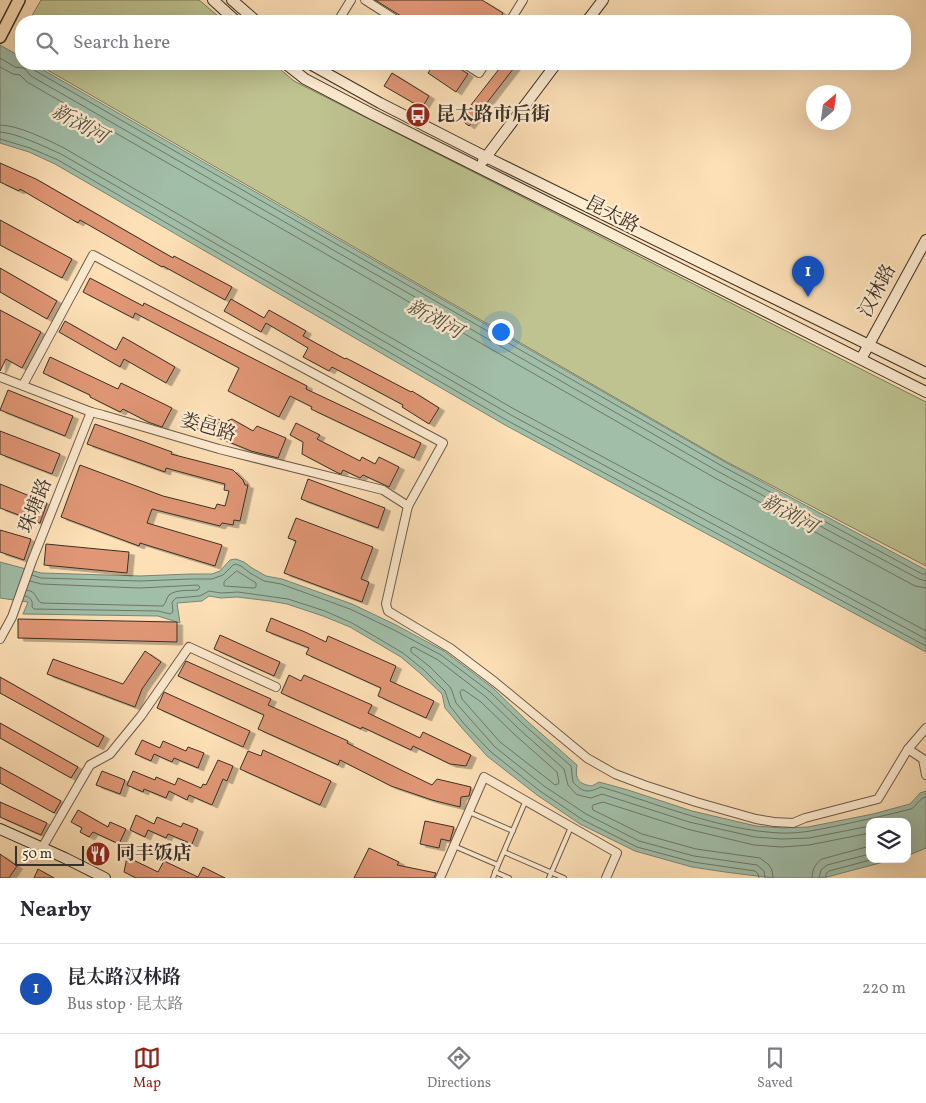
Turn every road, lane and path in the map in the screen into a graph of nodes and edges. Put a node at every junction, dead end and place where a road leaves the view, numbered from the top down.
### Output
1 (19, 0) edge
2 (213, 0) edge
3 (232, 0) edge
4 (351, 0) edge
5 (365, 0) edge
6 (523, 0) edge
7 (603, 0) edge
8 (229, 15) edge
9 (249, 15) edge
10 (342, 15) edge
11 (389, 15) edge
12 (514, 15) edge
13 (592, 15) edge
14 (2, 34) edge
15 (294, 70) edge
16 (322, 70) edge
17 (551, 70) edge
18 (486, 157) junction
19 (479, 168) junction
20 (926, 240) edge
21 (869, 344) junction
22 (861, 359) junction
23 (926, 373) edge
24 (0, 377) edge
25 (23, 385) junction
26 (926, 392) edge
27 (91, 412) junction
28 (408, 506) junction
29 (3, 626) edge
30 (0, 639) edge
31 (276, 687) dead end
32 (926, 728) edge
33 (908, 749) junction
34 (926, 774) edge
35 (526, 800) junction
36 (469, 812) junction
37 (571, 827) junction
38 (0, 829) edge
39 (513, 831) junction
40 (454, 846) junction
41 (42, 848) junction
42 (504, 852) junction
43 (498, 865) junction
44 (495, 872) junction
45 (551, 872) junction
46 (102, 878) edge
47 (440, 878) edge
48 (493, 878) edge
49 (509, 878) edge
50 (549, 878) edge
51 (564, 878) edge
52 (606, 878) edge

1 - 14 main road
2 - 8 main road
3 - 9 main road
4 - 10 street
5 - 11 street
6 - 12 street
7 - 13 main road
15 - 19 main road, 昆太路
16 - 18 main road, 昆太路
17 - 18 main road
18 - 19 main road
18 - 21 main road, 昆太路
19 - 22 main road, 昆太路
20 - 21 main road, 汉林路
21 - 22 main road, 汉林路
21 - 23 main road, 昆太路
22 - 26 main road, 昆太路
24 - 25 street, 娄邑路
25 - 27 street, 娄邑路
25 - 28 street
27 - 28 street, 娄邑路
27 - 29 street, 珠塘路
28 - 33 street
29 - 30 street, 珠塘路
31 - 41 street
32 - 33 street
33 - 34 street
35 - 36 street
35 - 37 street
35 - 39 lane
36 - 39 lane
36 - 40 street
37 - 45 lane
37 - 52 street
38 - 41 main road
39 - 42 lane
40 - 43 lane
40 - 47 street
41 - 46 main road
42 - 43 lane
42 - 45 lane
43 - 44 lane
44 - 48 lane
44 - 49 lane
45 - 50 lane
45 - 51 lane

